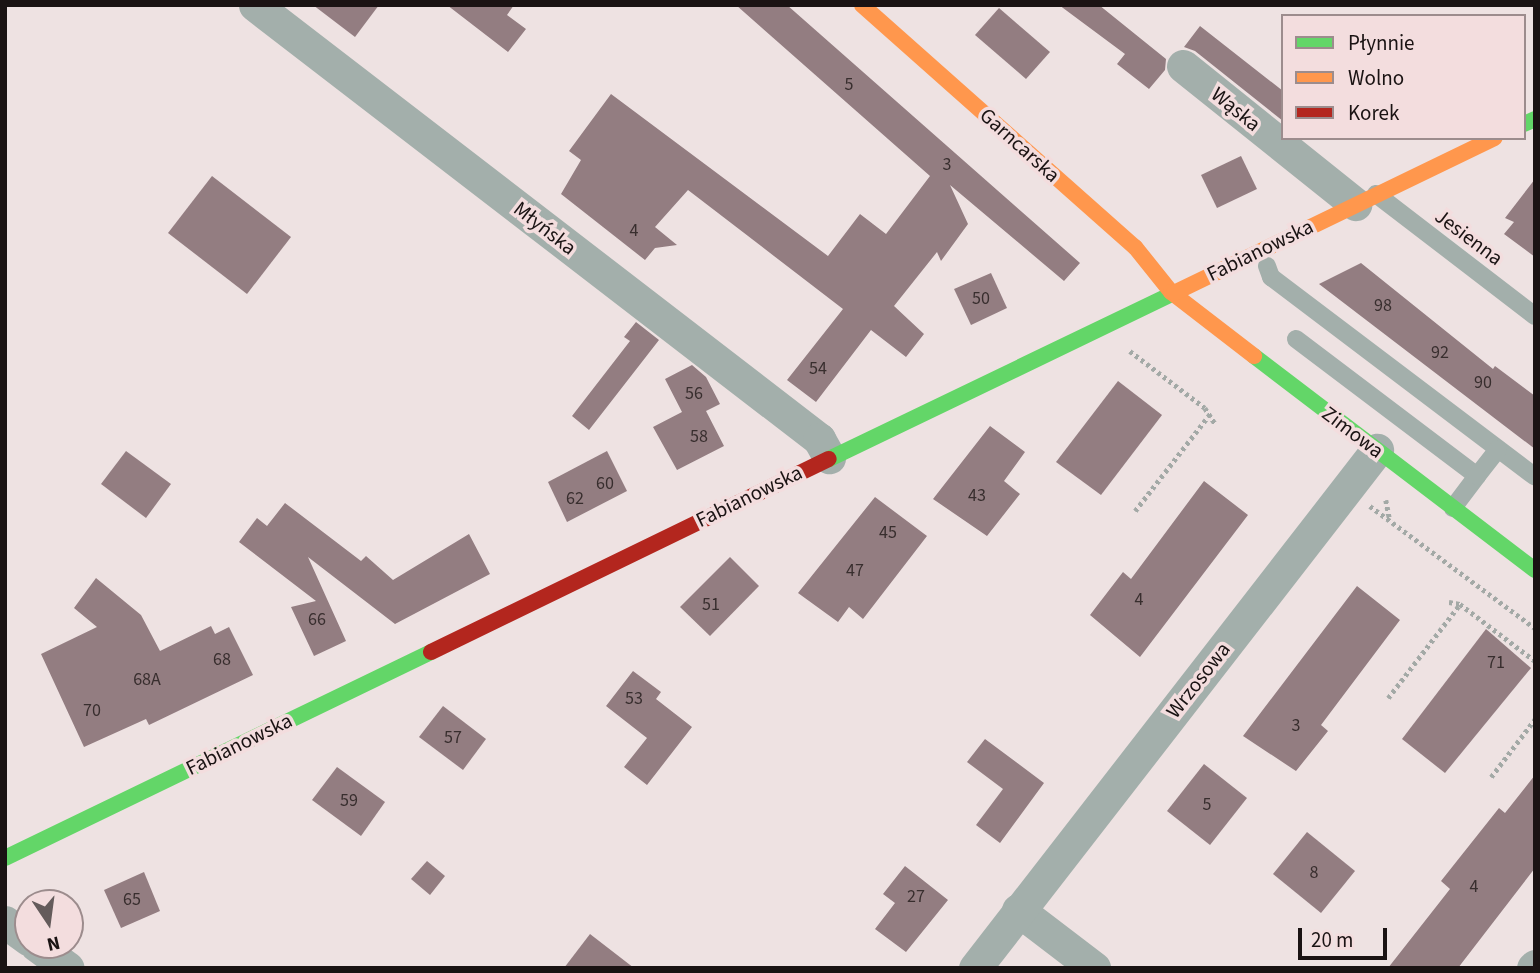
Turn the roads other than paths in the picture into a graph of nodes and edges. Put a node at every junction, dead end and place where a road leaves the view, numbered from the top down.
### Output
1 (255, 5) edge
2 (862, 5) edge
3 (1183, 66) dead end
4 (1281, 137) edge
5 (1285, 140) edge
6 (1490, 140) edge
7 (1366, 199) junction
8 (1267, 267) dead end
9 (1171, 292) junction
10 (1535, 316) edge
11 (1296, 339) dead end
12 (1498, 449) junction
13 (1377, 450) junction
14 (829, 457) junction
15 (1477, 476) junction
16 (1535, 477) edge
17 (1452, 508) junction
18 (1535, 570) edge
19 (5, 858) edge
20 (1018, 910) junction
21 (975, 968) edge
22 (1094, 968) edge

1 - 14 street, Młyńska
2 - 9 street, Garncarska
3 - 4 street, Wąska
5 - 7 street, Wąska
6 - 7 street, Fabianowska
7 - 9 street, Fabianowska
7 - 10 lane, Jesienna
8 - 12 lane
9 - 13 street, Zimowa
9 - 14 street, Fabianowska
11 - 15 lane
12 - 15 lane
12 - 16 lane
13 - 17 street, Zimowa
13 - 20 street, Wrzosowa
14 - 19 street, Fabianowska
15 - 17 lane
17 - 18 street, Zimowa
20 - 21 street, Wrzosowa
20 - 22 street

